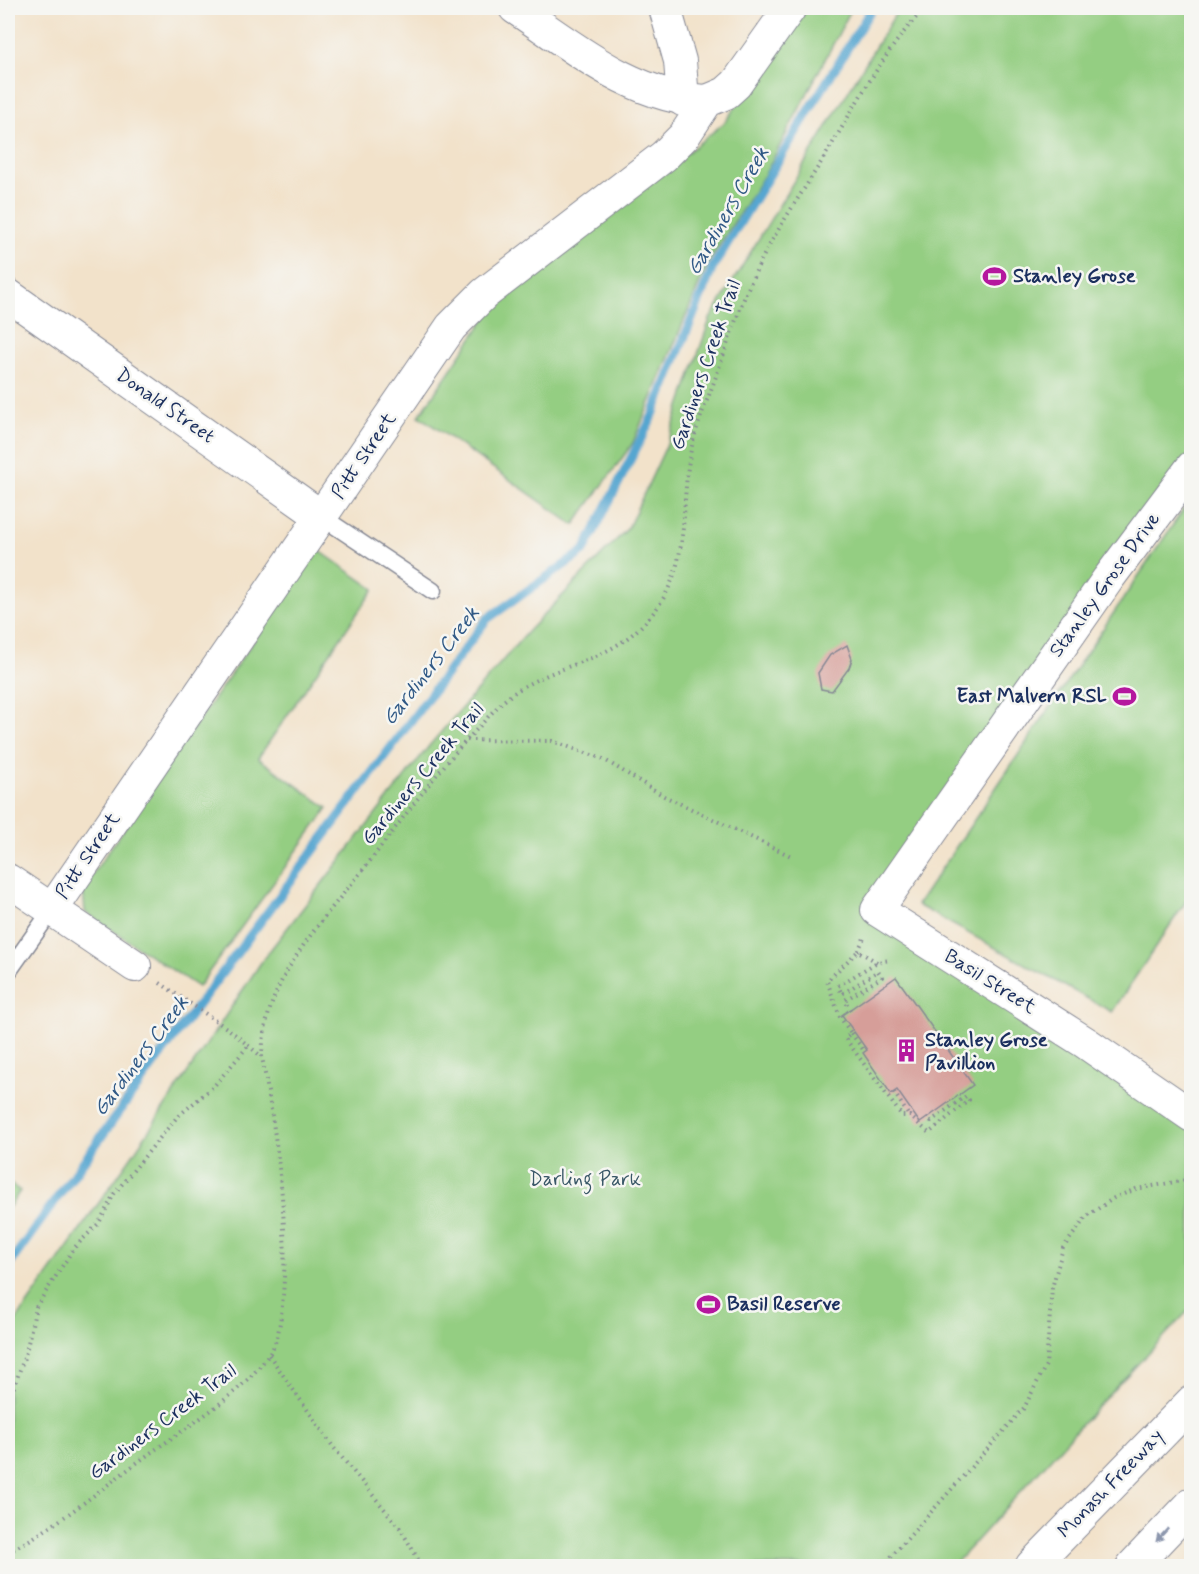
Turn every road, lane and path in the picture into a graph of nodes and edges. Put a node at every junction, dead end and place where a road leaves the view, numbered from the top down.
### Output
1 (515, 8) edge
2 (665, 8) edge
3 (790, 8) edge
4 (925, 8) edge
5 (695, 100) junction
6 (8, 295) edge
7 (1191, 468) edge
8 (322, 517) junction
9 (433, 591) dead end
10 (467, 740) junction
11 (791, 856) dead end
12 (8, 880) edge
13 (877, 910) joint
14 (51, 911) junction
15 (891, 960) dead end
16 (877, 962) junction
17 (8, 972) edge
18 (146, 974) joint
19 (850, 1010) dead end
20 (851, 1033) junction
21 (249, 1045) junction
22 (865, 1052) dead end
23 (262, 1057) junction
24 (894, 1092) dead end
25 (910, 1116) junction
26 (1191, 1116) edge
27 (927, 1118) dead end
28 (1191, 1179) edge
29 (269, 1355) junction
30 (1191, 1402) edge
31 (8, 1405) edge
32 (1191, 1504) edge
33 (8, 1552) edge
34 (423, 1566) edge
35 (883, 1566) edge
36 (1032, 1566) edge
37 (1133, 1566) edge

1 - 5 street
2 - 5 street
3 - 5 street, Pitt Street
4 - 10 path, Gardiners Creek Trail
5 - 8 street, Pitt Street
6 - 8 street, Donald Street
7 - 13 street, Stanley Grose Drive
8 - 9 lane
8 - 14 street, Pitt Street
10 - 11 path
10 - 23 path, Gardiners Creek Trail
12 - 14 street
13 - 26 street, Basil Street
14 - 17 lane, Pitt Street
14 - 18 street
15 - 16 path
16 - 19 path
16 - 20 path
18 - 21 path
20 - 22 path
20 - 25 path
21 - 23 path
21 - 31 path
23 - 29 path, Gardiners Creek Trail
24 - 25 path
25 - 27 path
28 - 35 path
29 - 33 path, Gardiners Creek Trail
29 - 34 path
30 - 36 highway, Monash Freeway
32 -> 37 highway

